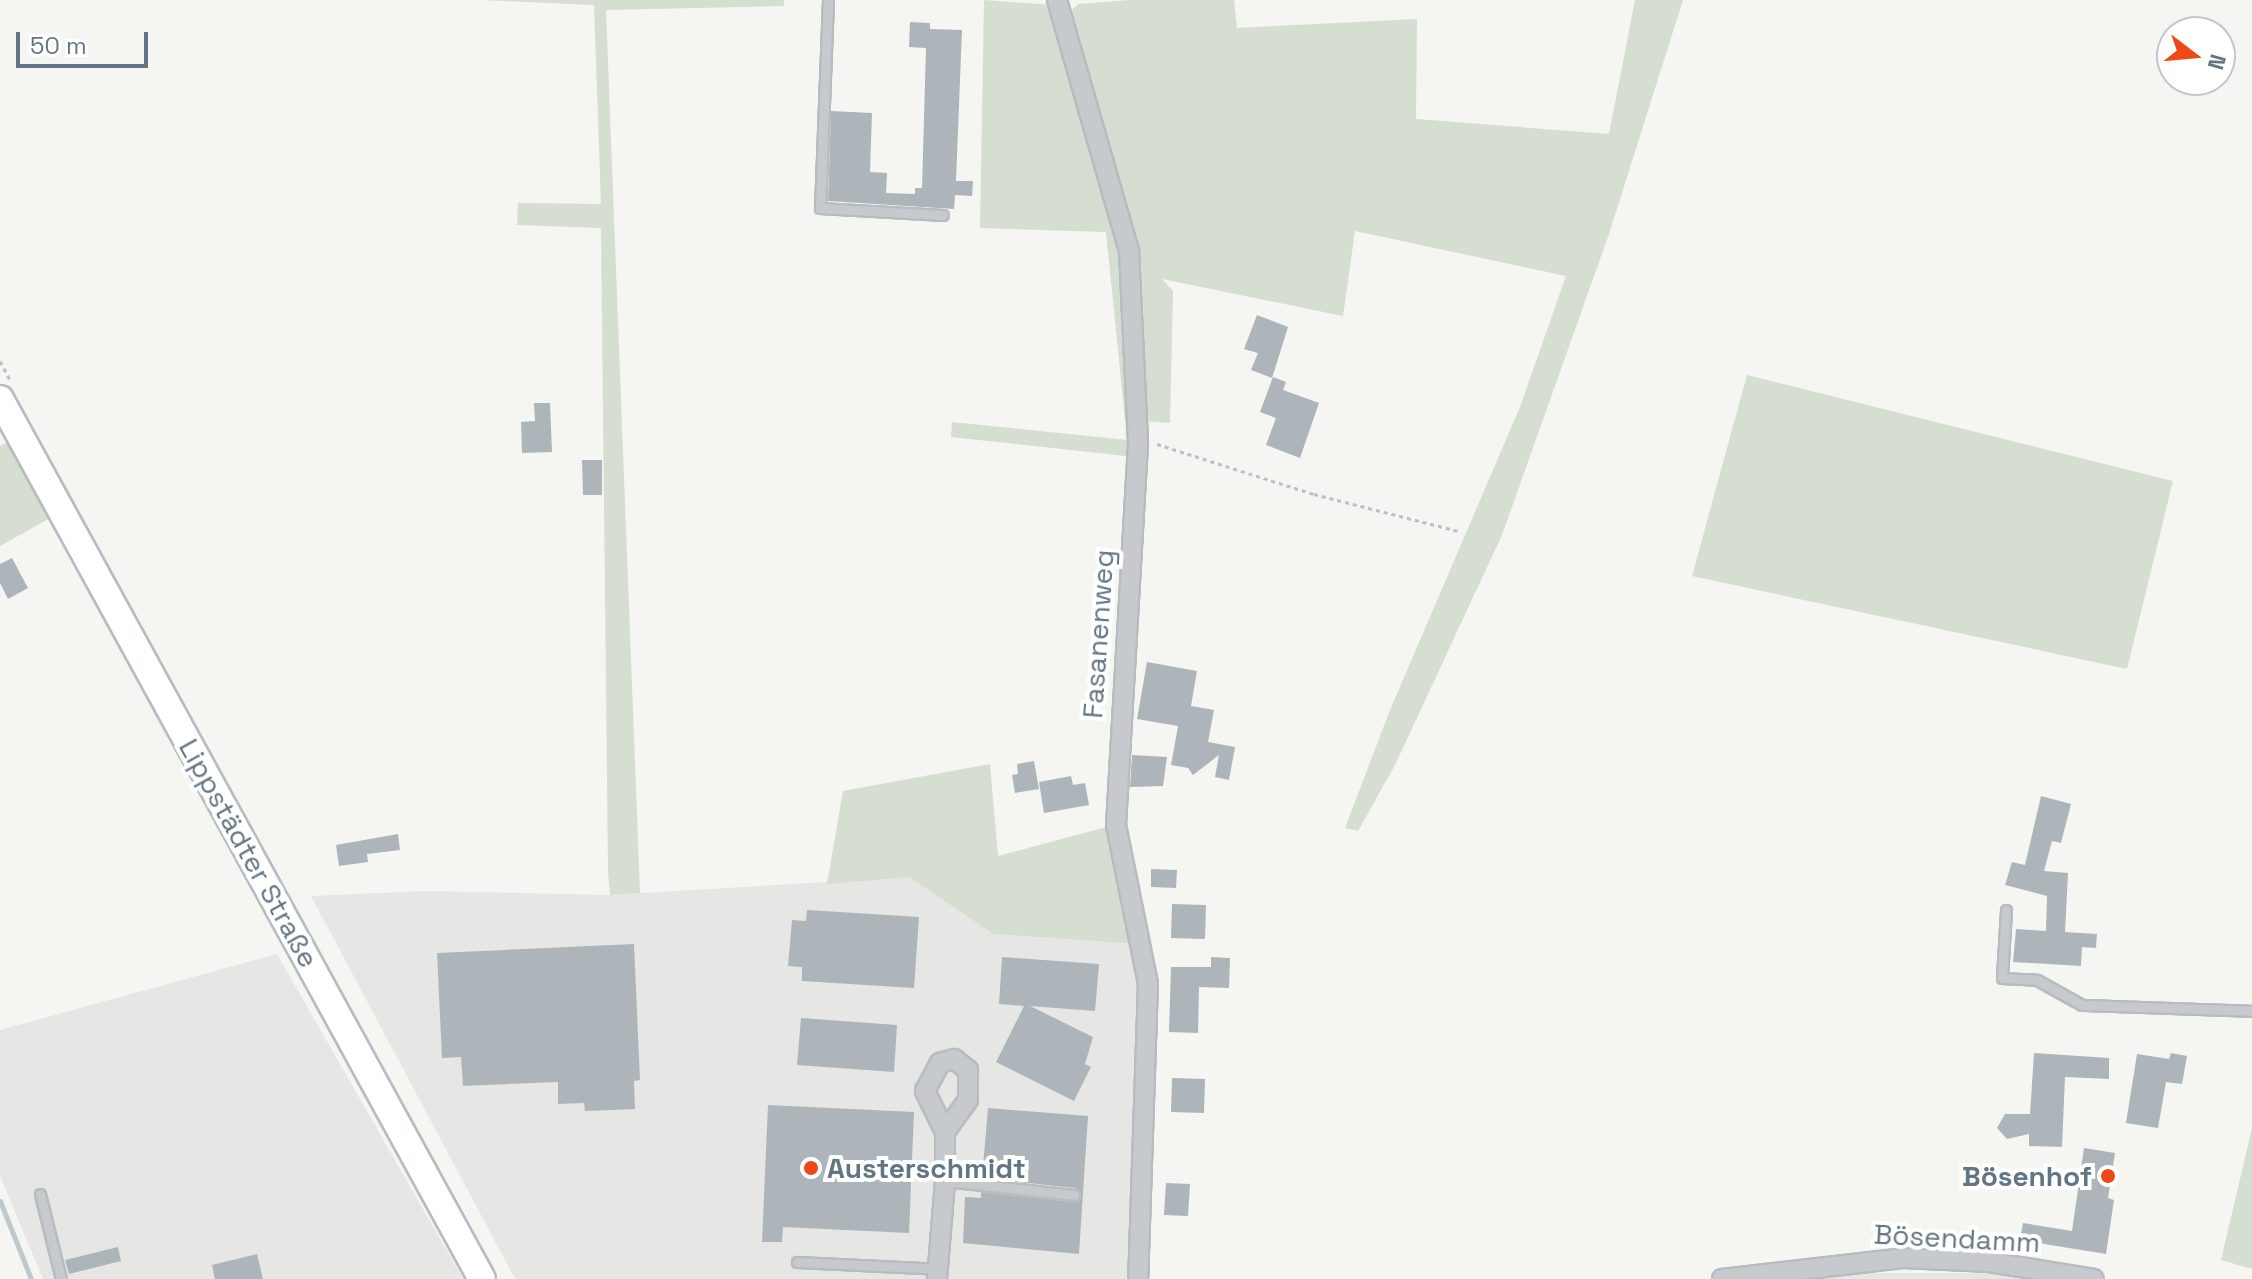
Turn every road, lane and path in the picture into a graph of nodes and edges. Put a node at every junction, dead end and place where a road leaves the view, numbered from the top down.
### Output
1 (828, 0) edge
2 (1057, 0) edge
3 (943, 215) dead end
4 (0, 399) edge
5 (8, 430) edge
6 (1138, 440) junction
7 (1458, 531) dead end
8 (2006, 910) dead end
9 (2252, 1011) edge
10 (945, 1132) dead end
11 (945, 1181) junction
12 (40, 1194) dead end
13 (1074, 1195) dead end
14 (797, 1262) dead end
15 (938, 1274) edge
16 (2032, 1274) edge
17 (61, 1279) edge
18 (482, 1279) edge
19 (1138, 1279) edge
20 (1722, 1279) edge
21 (2094, 1279) edge

1 - 3 lane
2 - 6 street, Fasanenweg
4 - 5 main road, Lippstädter Straße
5 - 18 main road, Lippstädter Straße
6 - 7 path
6 - 19 street, Fasanenweg
8 - 9 lane
10 - 11 street
11 - 13 lane
11 - 15 street
12 - 17 lane
14 - 15 lane
16 - 20 street, Bösendamm
16 - 21 street, Bösendamm

